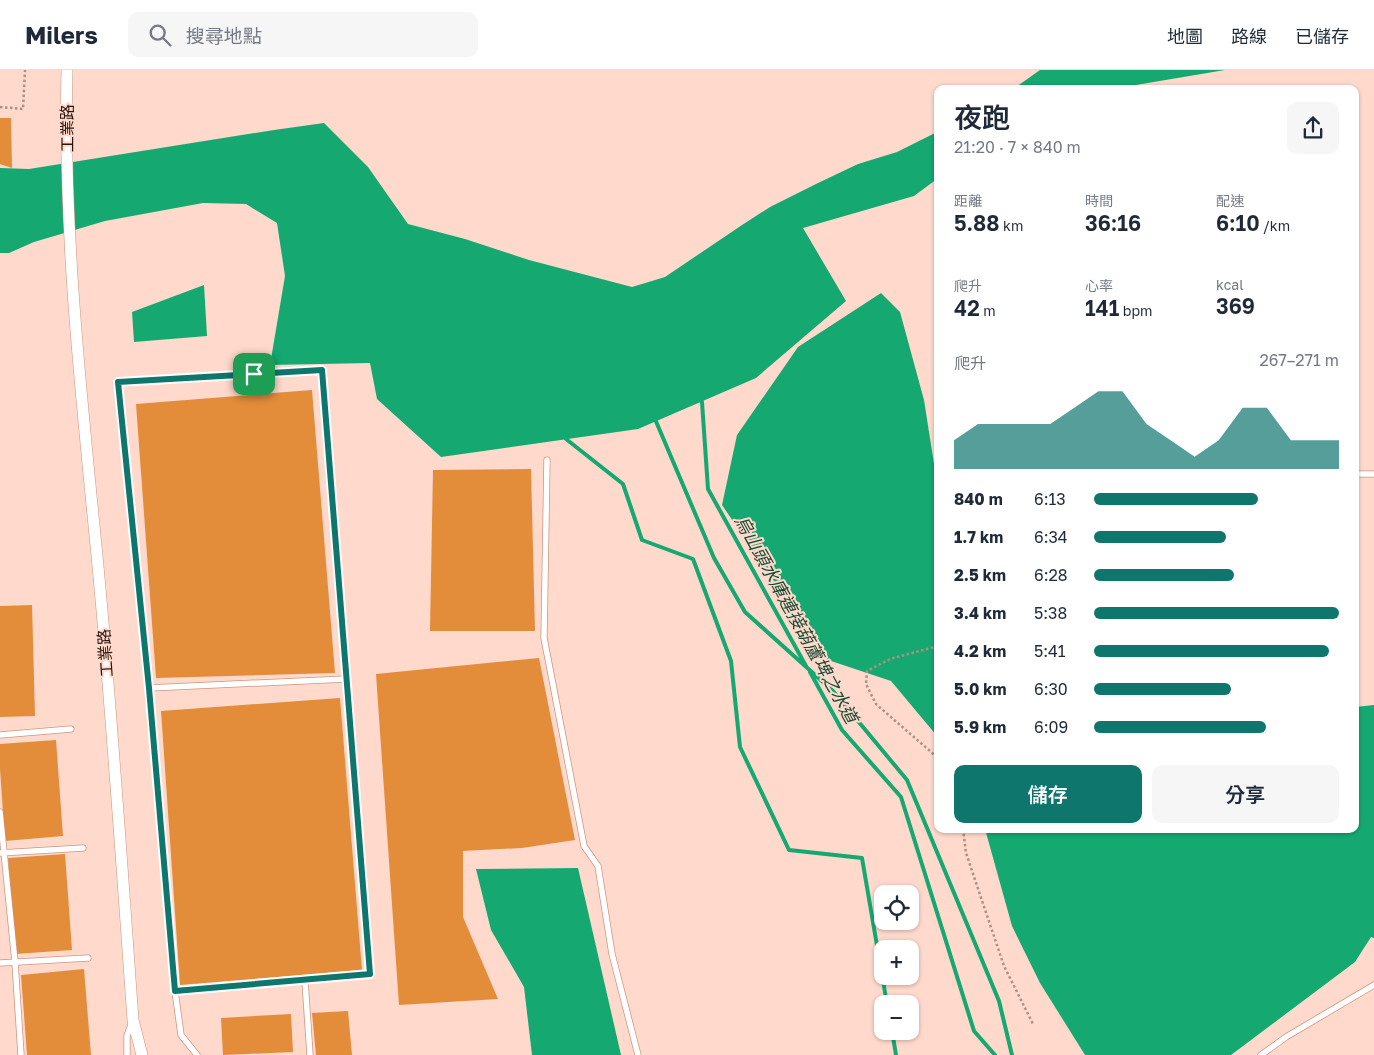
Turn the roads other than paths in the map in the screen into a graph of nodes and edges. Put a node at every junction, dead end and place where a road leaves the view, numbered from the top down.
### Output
1 (67, 70) edge
2 (547, 460) dead end
3 (1359, 474) edge
4 (1374, 474) edge
5 (346, 679) junction
6 (149, 688) junction
7 (71, 729) dead end
8 (0, 735) edge
9 (0, 812) edge
10 (83, 848) dead end
11 (2, 853) edge
12 (88, 958) dead end
13 (15, 962) junction
14 (0, 963) edge
15 (305, 981) junction
16 (1374, 984) edge
17 (175, 991) junction
18 (133, 1020) junction
19 (21, 1055) edge
20 (127, 1055) edge
21 (142, 1055) edge
22 (197, 1055) edge
23 (310, 1055) edge
24 (638, 1055) edge
25 (1261, 1055) edge

1 - 18 street, 工業路
2 - 24 lane
3 - 4 lane
5 - 6 lane
5 - 6 lane
5 - 15 lane
6 - 17 lane
7 - 8 lane
9 - 11 lane
10 - 11 lane
11 - 13 lane
12 - 13 lane
13 - 14 lane
13 - 19 lane
15 - 17 lane
15 - 23 lane
16 - 25 lane
17 - 22 lane
18 - 20 lane
18 - 21 street, 工業路

